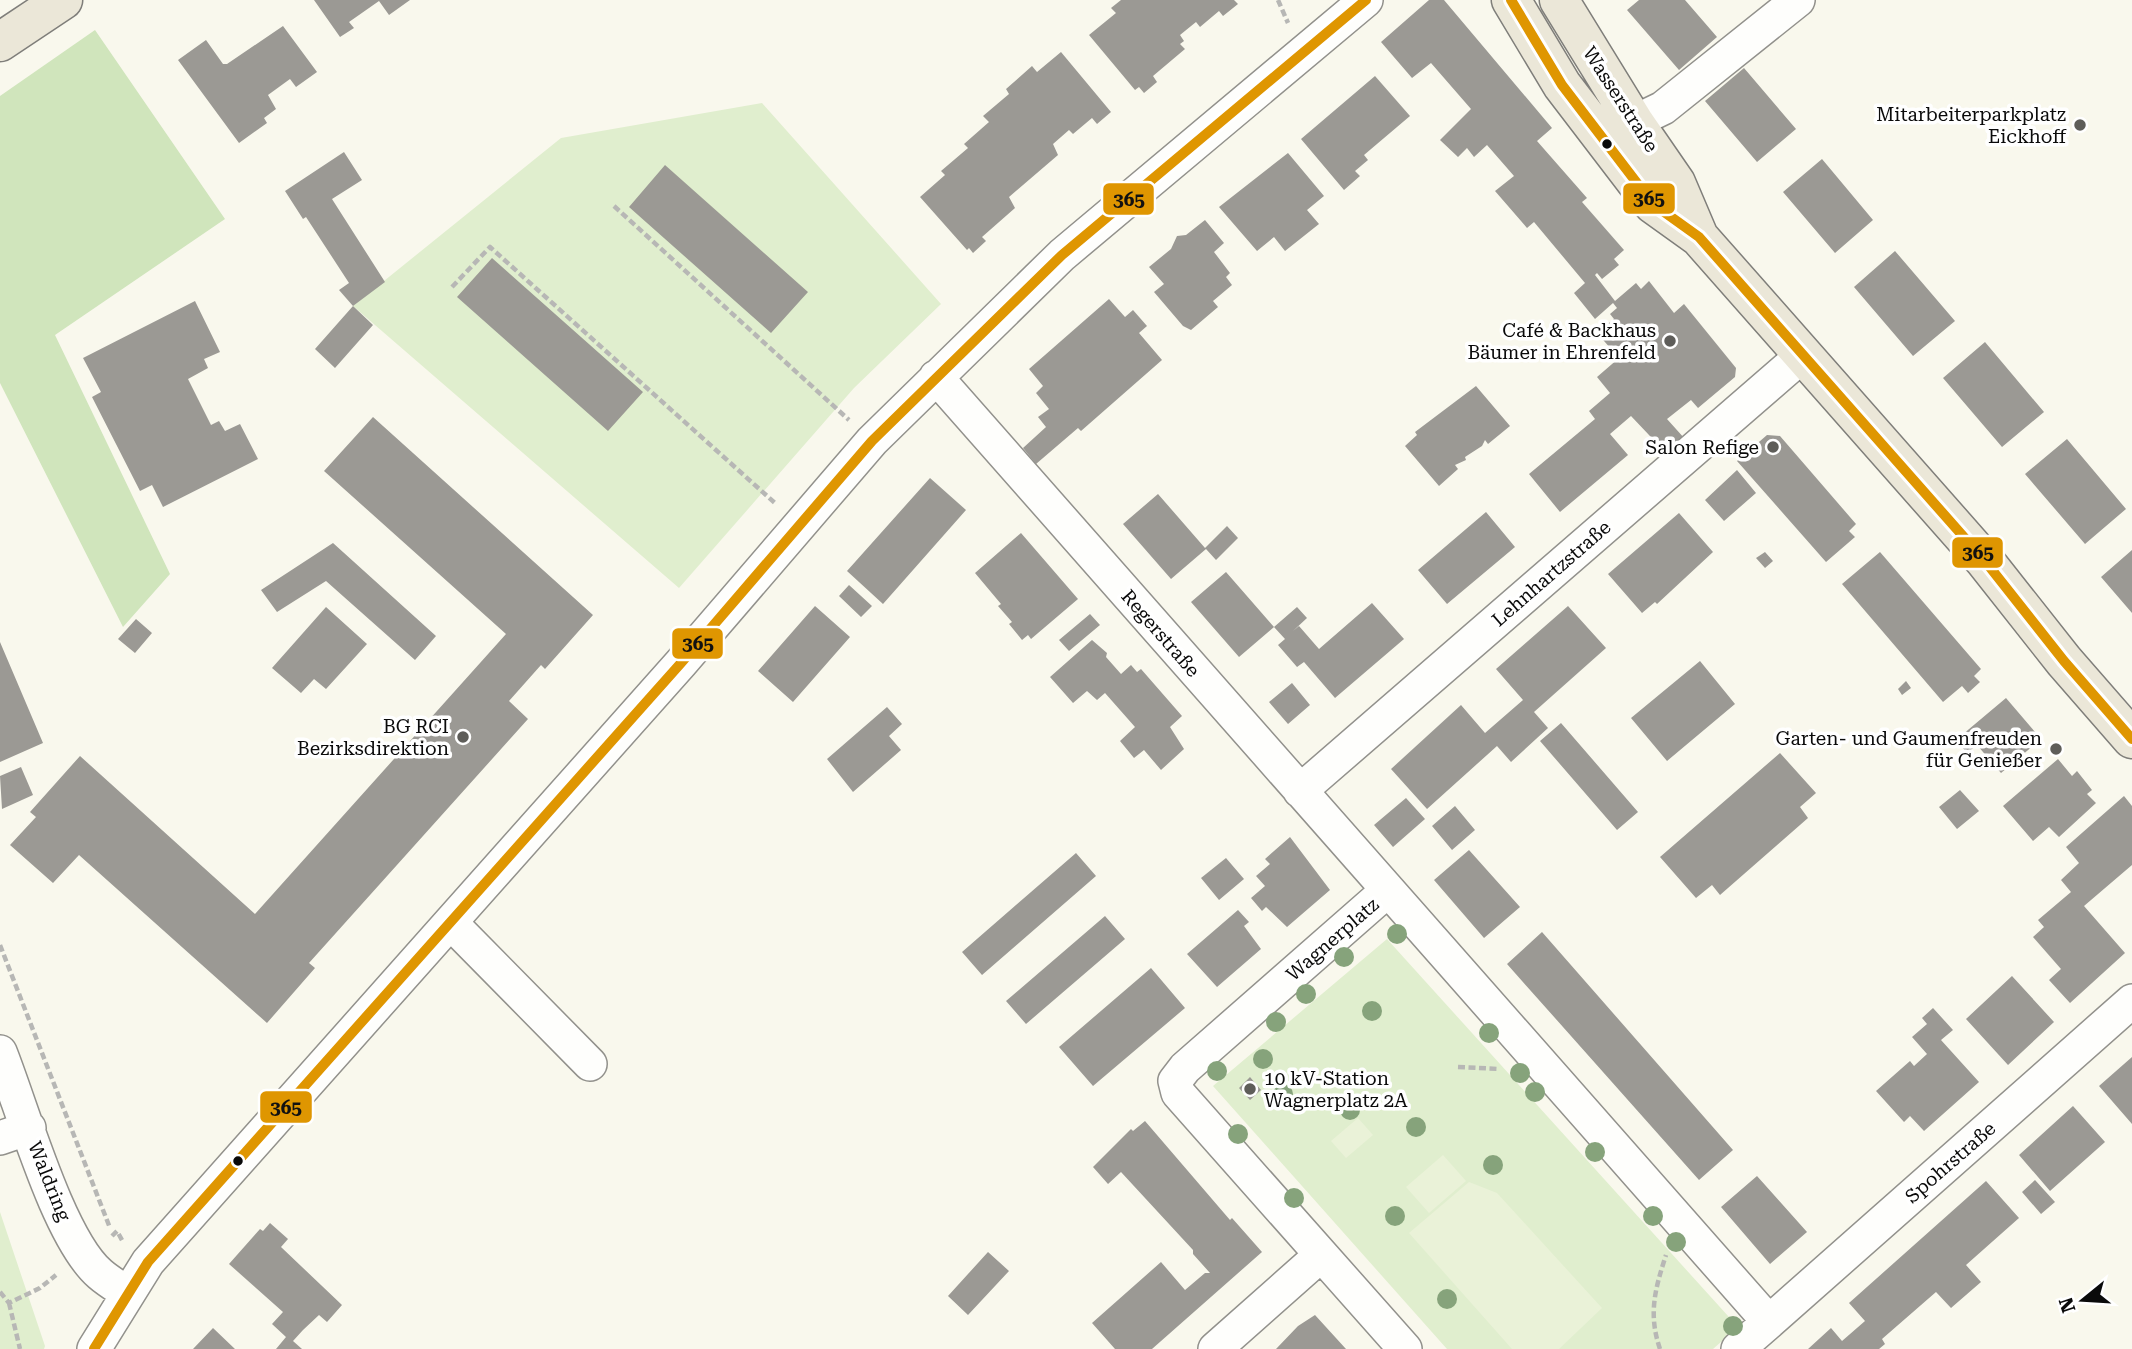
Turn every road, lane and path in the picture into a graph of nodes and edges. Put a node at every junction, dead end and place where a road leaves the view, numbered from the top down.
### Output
1 (63, 0) edge
2 (1278, 0) edge
3 (1366, 0) edge
4 (1511, 0) edge
5 (1798, 0) edge
6 (1570, 5) edge
7 (1293, 34) dead end
8 (0, 42) edge
9 (1562, 85) junction
10 (1633, 122) junction
11 (614, 206) dead end
12 (1699, 237) junction
13 (452, 287) dead end
14 (1803, 355) junction
15 (936, 377) junction
16 (872, 441) junction
17 (799, 524) junction
18 (2132, 739) edge
19 (1300, 791) junction
20 (1388, 890) junction
21 (451, 923) junction
22 (0, 945) edge
23 (2132, 1001) edge
24 (0, 1052) edge
25 (590, 1064) dead end
26 (1458, 1067) dead end
27 (1503, 1069) dead end
28 (15, 1133) edge
29 (113, 1235) dead end
30 (1321, 1255) junction
31 (1666, 1255) dead end
32 (40, 1288) dead end
33 (0, 1292) edge
34 (127, 1293) junction
35 (9, 1303) junction
36 (1769, 1322) junction
37 (20, 1349) edge
38 (94, 1349) edge
39 (1214, 1349) edge
40 (1405, 1349) edge
41 (1660, 1349) edge
42 (1738, 1349) edge

1 - 8 main road
2 - 7 path
3 - 15 street
4 - 9 main road, Wasserstraße
5 - 10 street
6 - 10 main road, Wasserstraße
9 - 10 street
9 - 12 main road, Wasserstraße
10 - 12 main road, Wasserstraße
11 - 16 path
12 - 14 main road, Wasserstraße
13 - 17 path
14 - 18 main road, Wasserstraße
14 - 19 street, Lehnhartzstraße
15 - 16 street
15 - 19 street, Regerstraße
16 - 17 street
17 - 21 street
19 - 20 street, Regerstraße
20 - 30 street, Wagnerplatz
20 - 36 street, Wagnerplatz
21 - 25 street
21 - 34 street
22 - 29 path
23 - 36 street, Spohrstraße
24 - 28 street, Waldring
26 - 27 path
28 - 34 street, Waldring
30 - 39 street
30 - 40 street, Wagnerplatz
31 - 41 path
32 - 35 path
33 - 35 path
34 - 38 street
35 - 37 path
36 - 42 street

